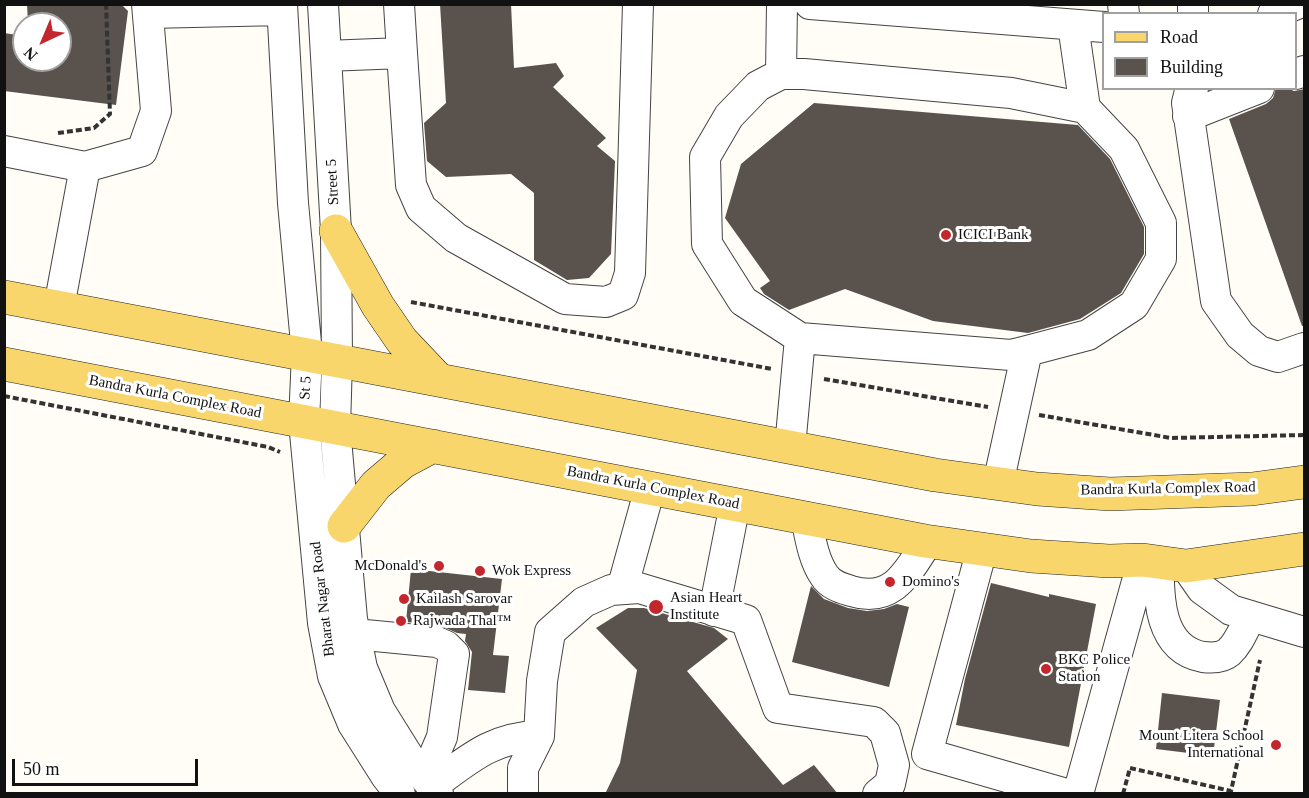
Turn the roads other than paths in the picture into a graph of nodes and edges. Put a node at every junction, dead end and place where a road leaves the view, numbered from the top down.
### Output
1 (323, 4) edge
2 (399, 4) edge
3 (782, 4) edge
4 (810, 4) edge
5 (1298, 4) edge
6 (815, 5) edge
7 (282, 7) edge
8 (148, 9) edge
9 (643, 9) edge
10 (1278, 12) edge
11 (1073, 25) junction
12 (1102, 27) edge
13 (402, 53) junction
14 (326, 56) junction
15 (781, 74) junction
16 (1249, 90) edge
17 (1191, 102) edge
18 (1085, 108) junction
19 (4, 151) edge
20 (86, 167) junction
21 (336, 231) junction
22 (4, 297) edge
23 (59, 307) junction
24 (800, 338) junction
25 (1305, 348) edge
26 (1027, 351) junction
27 (322, 357) junction
28 (4, 364) edge
29 (438, 380) junction
30 (319, 425) junction
31 (433, 446) junction
32 (790, 447) junction
33 (1305, 482) edge
34 (998, 484) junction
35 (650, 488) junction
36 (735, 504) junction
37 (806, 518) junction
38 (344, 526) junction
39 (928, 541) junction
40 (1305, 549) edge
41 (980, 555) junction
42 (1156, 568) junction
43 (622, 589) junction
44 (714, 611) junction
45 (1259, 619) junction
46 (1305, 632) edge
47 (355, 634) junction
48 (538, 736) junction
49 (432, 786) edge
50 (400, 794) edge
51 (523, 794) edge
52 (878, 794) edge
53 (1066, 794) edge
54 (1078, 794) edge

1 - 14 street, Street 5
2 - 13 street
3 - 15 street
4 - 6 street
5 - 10 street
6 - 11 street
7 - 8 street
7 - 27 street
8 - 20 street
9 - 13 street
11 - 12 street
11 - 18 street
13 - 14 street
14 - 21 street, Street 5
15 - 18 street
15 - 24 street
16 - 17 street
17 - 25 street
18 - 26 street
19 - 20 street
20 - 23 street
21 - 27 street, Street 5
21 - 29 main road
22 - 23 main road, Bandra Kurla Complex Road
23 - 27 main road, Bandra Kurla Complex Road
24 - 26 street
24 - 32 street
26 - 34 street
27 - 29 main road, Bandra Kurla Complex Road
27 - 30 street, St 5
28 - 30 main road, Bandra Kurla Complex Road
29 - 32 main road, Bandra Kurla Complex Road
30 - 31 main road, Bandra Kurla Complex Road
30 - 38 street, Bharat Nagar Road
30 - 50 street, Bharat Nagar Road
31 - 35 main road, Bandra Kurla Complex Road
31 - 38 main road
32 - 34 main road, Bandra Kurla Complex Road
33 - 34 main road, Bandra Kurla Complex Road
35 - 36 main road, Bandra Kurla Complex Road
35 - 43 street
36 - 37 main road, Bandra Kurla Complex Road
36 - 44 street
37 - 39 main road, Bandra Kurla Complex Road
37 - 39 street
38 - 47 street, Bharat Nagar Road
39 - 41 main road, Bandra Kurla Complex Road
40 - 42 main road, Bandra Kurla Complex Road
41 - 42 main road, Bandra Kurla Complex Road
41 - 53 street
42 - 45 street
42 - 45 street
42 - 54 street
43 - 44 street
43 - 48 street
44 - 52 street
45 - 46 street
47 - 49 street, Bharat Nagar Road
47 - 49 street
48 - 49 street
48 - 51 street

